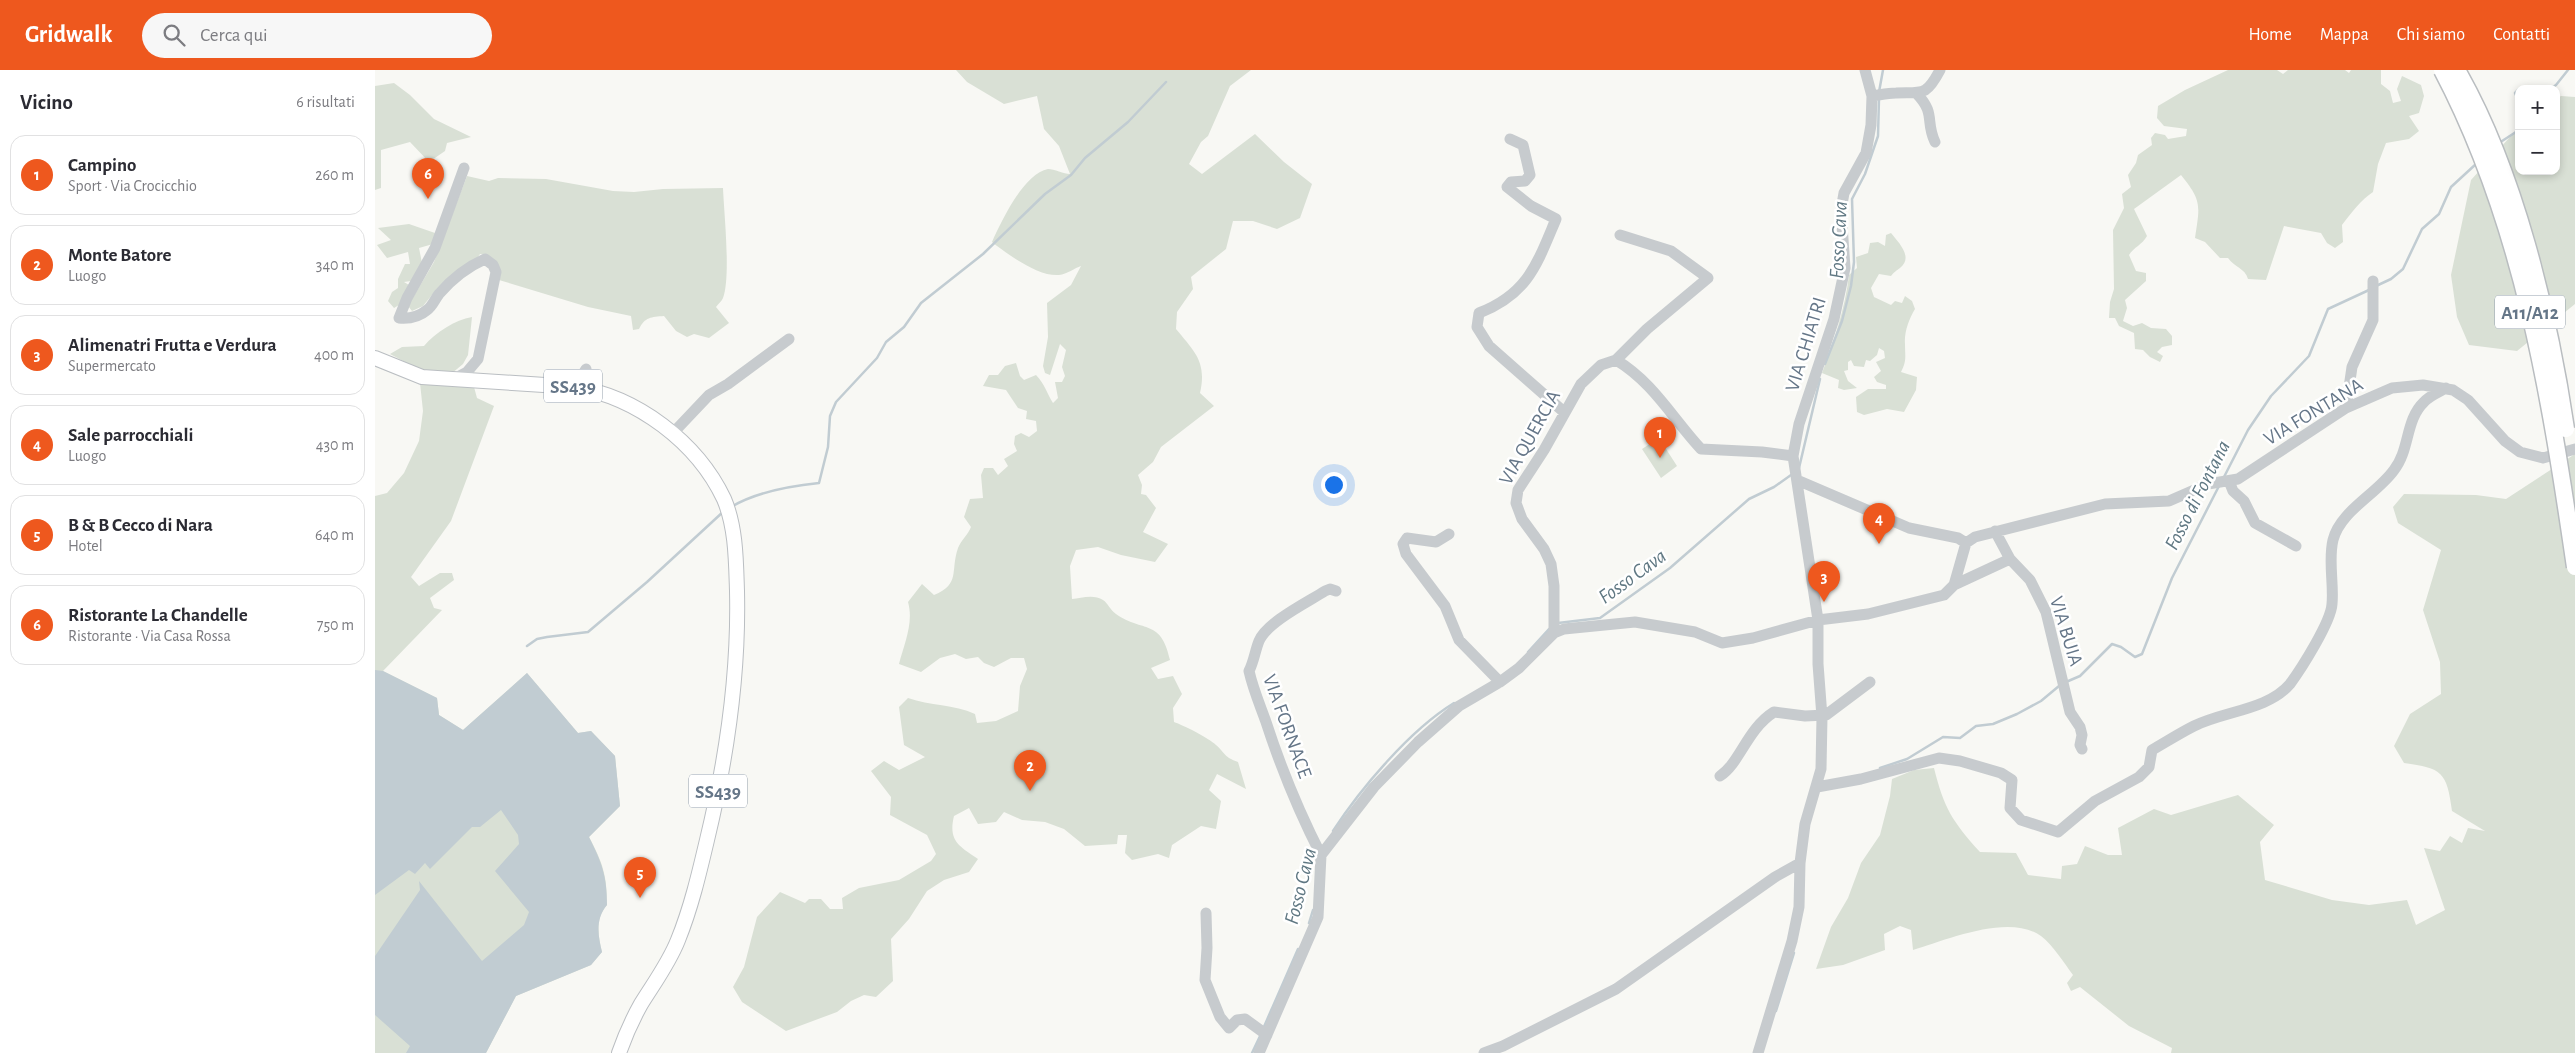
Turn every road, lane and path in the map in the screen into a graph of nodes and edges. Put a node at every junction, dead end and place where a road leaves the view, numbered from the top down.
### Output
1 (1865, 70) edge
2 (1940, 70) edge
3 (2442, 70) edge
4 (2457, 70) edge
5 (1917, 94) junction
6 (1874, 96) junction
7 (1510, 139) dead end
8 (1935, 142) dead end
9 (464, 168) dead end
10 (1620, 235) dead end
11 (2373, 285) dead end
12 (789, 339) dead end
13 (375, 358) edge
14 (1616, 360) junction
15 (586, 369) dead end
16 (450, 380) junction
17 (575, 386) junction
18 (2447, 388) junction
19 (2346, 408) junction
20 (1563, 412) junction
21 (673, 433) junction
22 (2575, 448) edge
23 (1795, 470) junction
24 (2224, 482) junction
25 (2575, 491) edge
26 (1995, 531) junction
27 (1449, 534) dead end
28 (1966, 543) junction
29 (2296, 546) dead end
30 (2010, 559) junction
31 (2575, 567) edge
32 (1954, 585) junction
33 (1336, 591) dead end
34 (1818, 620) junction
35 (1555, 628) junction
36 (1497, 680) junction
37 (1869, 682) dead end
38 (1823, 717) junction
39 (2082, 749) dead end
40 (1720, 776) dead end
41 (1817, 787) junction
42 (1320, 853) junction
43 (1800, 863) junction
44 (1206, 913) dead end
45 (1262, 1032) junction
46 (619, 1053) edge
47 (1259, 1053) edge
48 (1484, 1053) edge
49 (1758, 1053) edge

1 - 6 street, VIA CHIATRI
2 - 5 street
3 - 31 highway, A11/A12, bridge
4 - 25 highway, A11/A12, bridge
5 - 6 street
5 - 8 street
6 - 23 street, VIA CHIATRI
7 - 20 street
9 - 16 street
10 - 14 street, VIA QUERCIA
11 - 19 street
12 - 21 street
13 - 16 main road, SS439
14 - 20 street, VIA QUERCIA
14 - 23 street
15 - 17 street
16 - 17 main road, SS439
17 - 21 main road, SS439
18 - 19 street, VIA FONTANA
18 - 22 street, VIA FONTANA
18 - 41 street
19 - 24 street, VIA FONTANA
20 - 35 street, VIA QUERCIA
21 - 46 main road, SS439
23 - 28 street
23 - 34 street, VIA CHIATRI
24 - 26 street, VIA FONTANA
24 - 29 street
26 - 28 street, VIA FONTANA
26 - 30 street, VIA BUIA
27 - 36 street
28 - 32 street
30 - 32 street
30 - 39 street, VIA BUIA
32 - 34 street
33 - 42 street, VIA FORNACE
34 - 35 street
34 - 38 street, VIA CHIATRI
35 - 36 street
36 - 42 street
37 - 38 street
38 - 40 street
38 - 41 street, VIA CHIATRI
41 - 43 street, VIA CHIATRI
42 - 45 street
43 - 48 street
43 - 49 street, VIA CHIATRI
44 - 45 street
45 - 47 street

